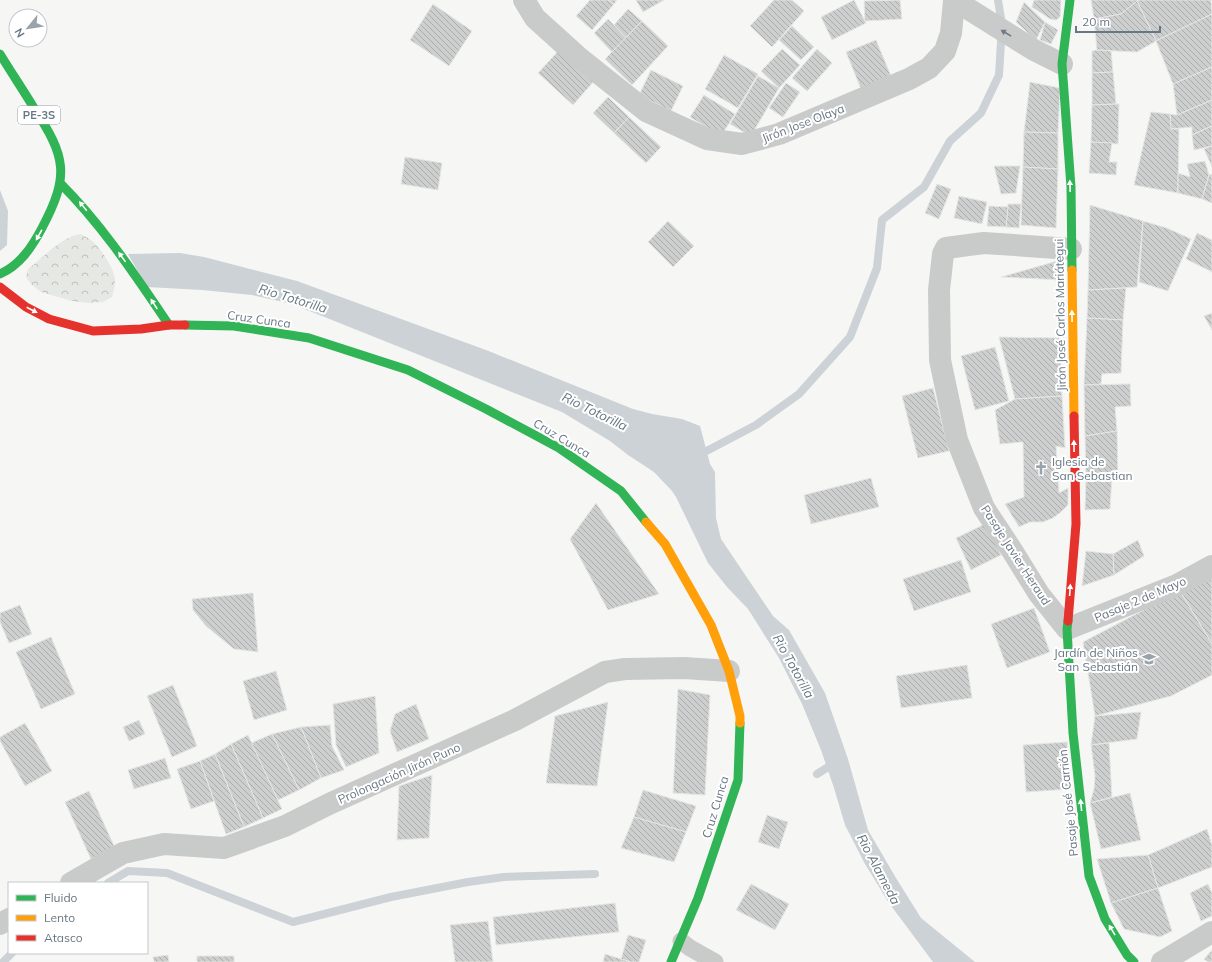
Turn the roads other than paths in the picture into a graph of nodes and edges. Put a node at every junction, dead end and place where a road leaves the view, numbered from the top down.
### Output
1 (524, 0) edge
2 (954, 0) edge
3 (1070, 0) edge
4 (0, 54) edge
5 (1062, 64) junction
6 (60, 182) junction
7 (1071, 249) junction
8 (0, 274) edge
9 (0, 287) edge
10 (169, 325) junction
11 (1212, 566) edge
12 (1067, 629) junction
13 (729, 670) junction
14 (73, 882) edge
15 (1212, 932) edge
16 (681, 941) junction
17 (671, 962) edge
18 (715, 962) edge
19 (1134, 962) edge
20 (1162, 962) edge

1 - 2 street, Jirón Jose Olaya
5 -> 2 street
3 - 5 main road, Jirón José Carlos Mariátegui
4 - 6 main road, PE-3S
7 -> 5 main road, Jirón José Carlos Mariátegui
6 -> 8 main road, PE-3S
10 -> 6 main road
12 -> 7 main road, Jirón José Carlos Mariátegui
7 - 12 street, Pasaje Javier Heraud
9 -> 10 main road, Cruz Cunca
10 - 13 main road, Cruz Cunca
11 - 12 street, Pasaje 2 de Mayo
19 -> 12 main road, Pasaje José Carrión
13 - 14 street, Prolongación Jirón Puno
13 - 16 main road, Cruz Cunca
15 - 20 street
16 - 17 main road, Cruz Cunca
16 - 18 lane

